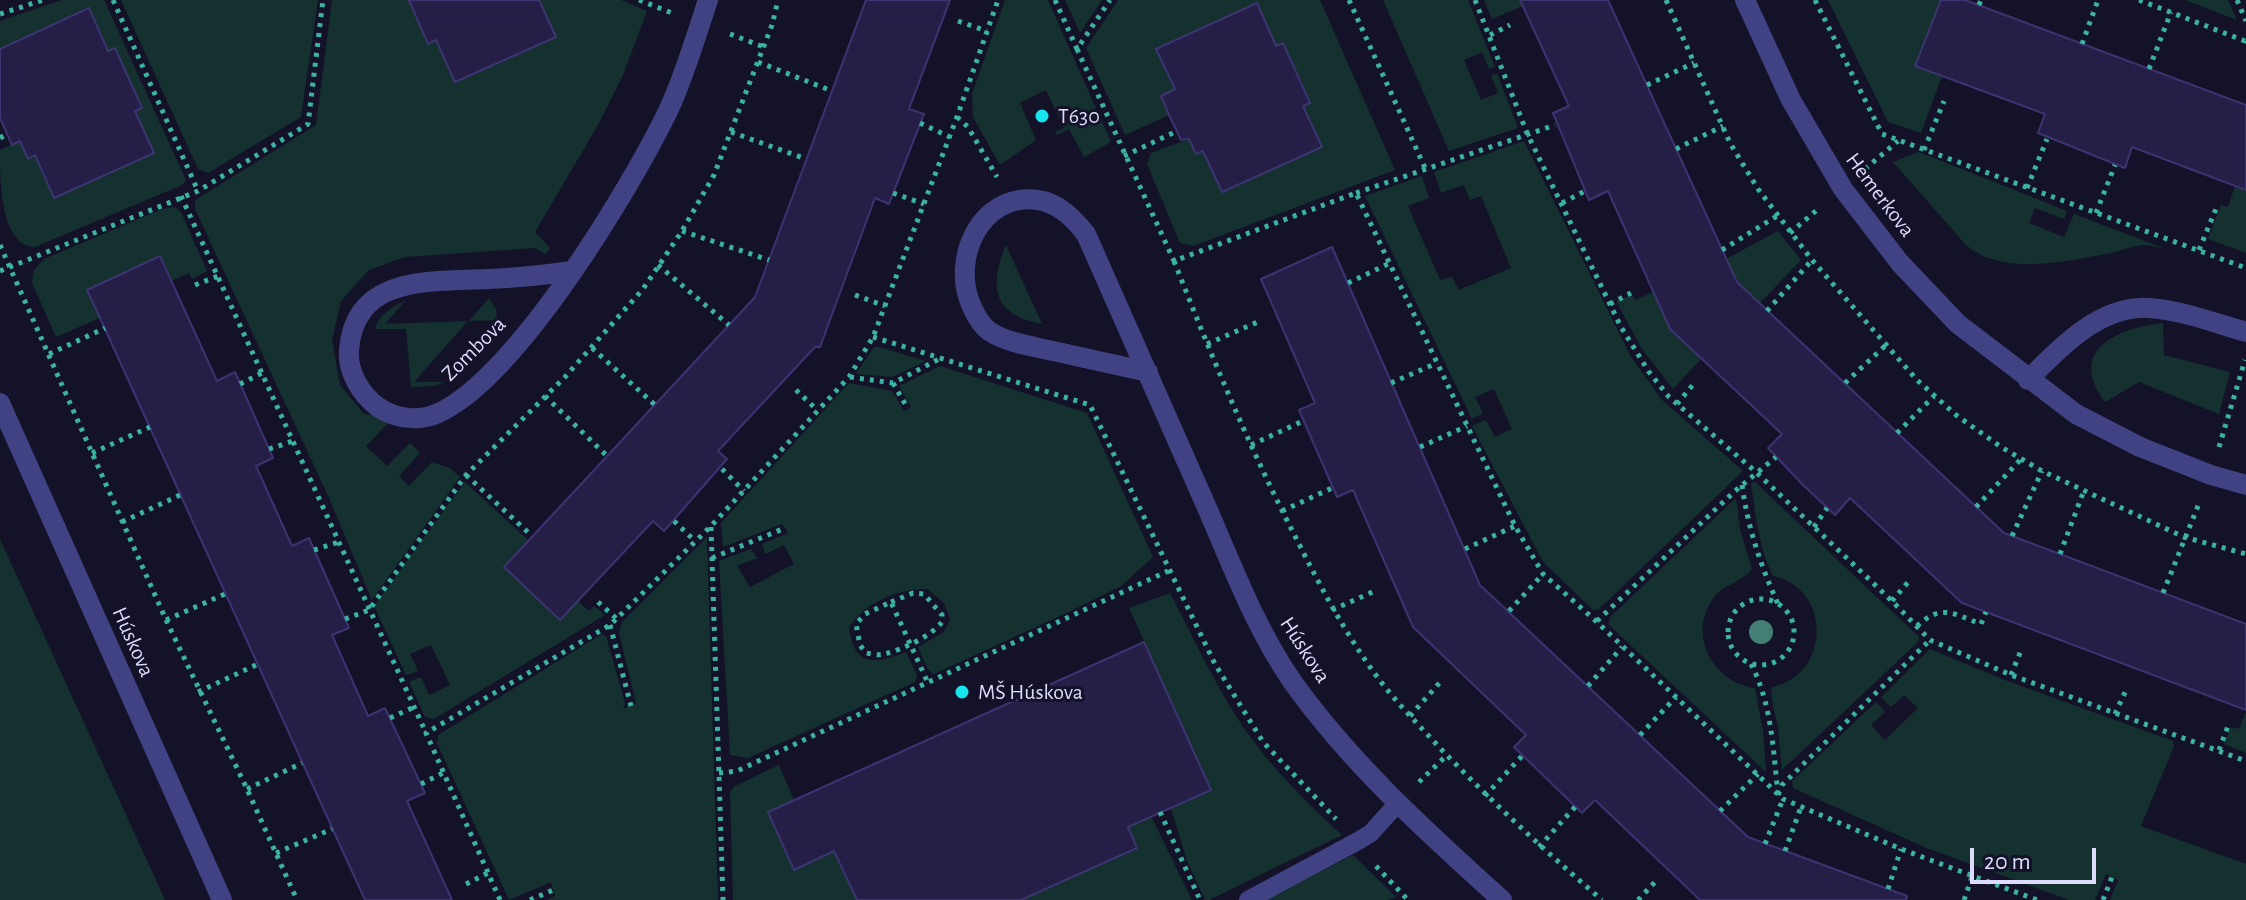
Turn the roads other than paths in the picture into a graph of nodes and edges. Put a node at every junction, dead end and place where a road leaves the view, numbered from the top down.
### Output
1 (708, 0) edge
2 (1745, 0) edge
3 (572, 271) junction
4 (2246, 332) edge
5 (1148, 372) junction
6 (2028, 380) junction
7 (0, 403) edge
8 (2246, 485) edge
9 (1398, 803) junction
10 (222, 900) edge
11 (1248, 900) edge
12 (1502, 900) edge

1 - 3 street, Zombova
2 - 6 street, Hemerkova
3 - 3 street, Zombova
4 - 6 street
5 - 5 street, Húskova
5 - 9 street, Húskova
6 - 8 street, Hemerkova
7 - 10 street, Húskova
9 - 11 lane
9 - 12 street, Húskova

